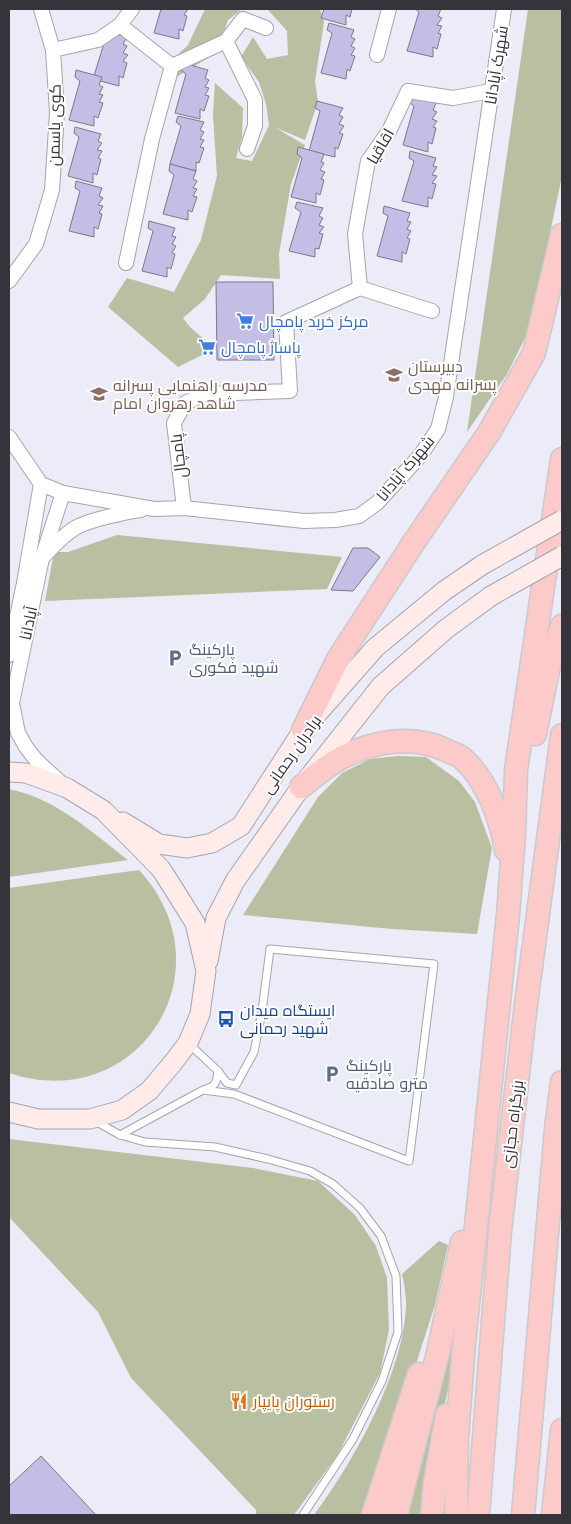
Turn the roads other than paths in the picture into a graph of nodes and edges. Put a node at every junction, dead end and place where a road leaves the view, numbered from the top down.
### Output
1 (41, 9) edge
2 (132, 9) edge
3 (389, 9) edge
4 (504, 9) edge
5 (120, 25) junction
6 (266, 28) dead end
7 (226, 41) junction
8 (54, 50) junction
9 (377, 55) dead end
10 (172, 66) junction
11 (492, 91) junction
12 (246, 149) dead end
13 (562, 235) edge
14 (126, 263) dead end
15 (9, 281) edge
16 (360, 288) junction
17 (432, 311) dead end
18 (9, 438) edge
19 (562, 458) edge
20 (41, 484) junction
21 (63, 493) junction
22 (184, 508) junction
23 (154, 509) junction
24 (562, 520) edge
25 (562, 556) edge
26 (42, 558) junction
27 (562, 626) edge
28 (9, 655) edge
29 (303, 730) junction
30 (562, 735) edge
31 (9, 772) edge
32 (300, 786) junction
33 (67, 788) junction
34 (103, 810) junction
35 (514, 834) junction
36 (508, 915) junction
37 (206, 971) junction
38 (188, 1043) junction
39 (218, 1071) junction
40 (562, 1082) edge
41 (203, 1090) junction
42 (492, 1091) junction
43 (9, 1112) edge
44 (90, 1119) junction
45 (120, 1135) junction
46 (460, 1258) junction
47 (464, 1343) junction
48 (562, 1430) edge
49 (558, 1470) junction
50 (303, 1515) edge
51 (373, 1515) edge
52 (396, 1515) edge
53 (432, 1515) edge
54 (456, 1515) edge
55 (478, 1515) edge
56 (524, 1515) edge
57 (553, 1515) edge
58 (559, 1515) edge

1 - 8 street, کوی یاسمن
2 - 5 street
3 - 9 street
4 - 11 street, شهرک آپادانا
5 - 8 street
5 - 10 street
6 - 7 street
7 - 10 street
7 - 12 street
8 - 15 street, کوی یاسمن
10 - 14 street
11 - 16 street, اقاقیا
11 - 22 street, شهرک آپادانا
13 - 29 highway
16 - 17 street
16 - 22 street, پامچال
18 - 20 street
19 - 35 highway
20 - 21 street, شهرک آپادانا
20 - 28 street, آپادانا
21 - 23 street, شهرک آپادانا
21 - 26 street, آپادانا
22 - 23 street, شهرک آپادانا
23 - 26 street
24 - 29 main road, برادران رحمانی, bridge
25 - 32 main road, برادران رحمانی, bridge
26 - 33 street, آپادانا
27 - 35 highway
29 - 34 main road, برادران رحمانی
30 - 55 highway, بزرگراه حجازی
31 - 33 main road
32 - 36 highway
32 - 37 main road, برادران رحمانی
33 - 34 main road
34 - 37 main road
35 - 36 highway
36 - 42 highway
37 - 38 main road, برادران رحمانی
38 - 39 lane
38 - 44 main road, برادران رحمانی
39 - 41 lane
39 - 41 lane
40 - 56 highway
41 - 45 lane
42 - 46 highway
42 - 47 highway
43 - 44 main road, برادران رحمانی
44 - 45 lane
45 - 50 lane
46 - 51 highway
46 - 52 highway
47 - 53 highway
47 - 54 highway
48 - 49 highway
49 - 57 highway
49 - 58 highway

